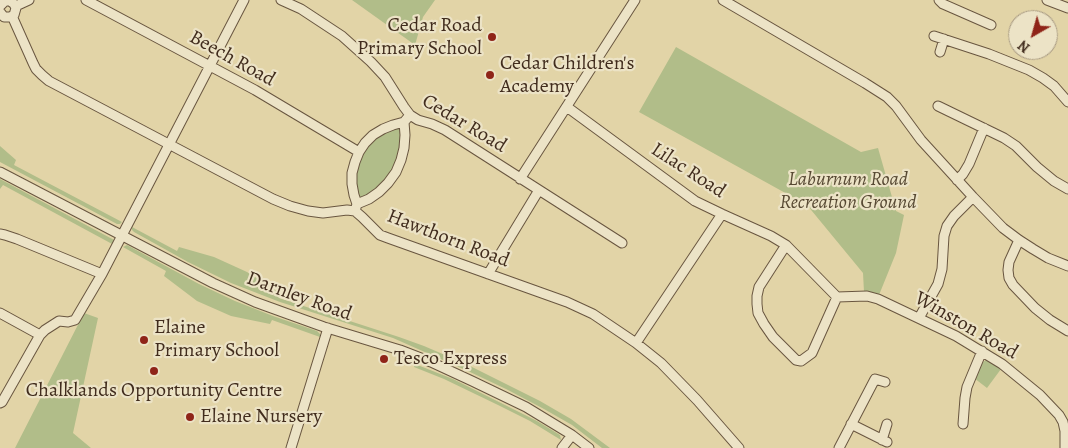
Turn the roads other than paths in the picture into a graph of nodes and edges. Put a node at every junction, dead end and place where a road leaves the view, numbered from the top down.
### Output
1 (29, 0) edge
2 (86, 0) edge
3 (244, 0) edge
4 (280, 0) edge
5 (636, 0) edge
6 (723, 0) edge
7 (939, 0) edge
8 (1048, 0) edge
9 (3, 2) edge
10 (16, 6) junction
11 (1068, 8) edge
12 (0, 12) edge
13 (12, 16) junction
14 (991, 25) dead end
15 (934, 36) dead end
16 (944, 39) junction
17 (940, 52) dead end
18 (210, 66) junction
19 (1068, 102) edge
20 (938, 106) dead end
21 (567, 107) junction
22 (410, 115) junction
23 (404, 122) junction
24 (984, 128) junction
25 (169, 144) junction
26 (359, 152) junction
27 (0, 172) edge
28 (520, 179) junction
29 (958, 180) junction
30 (1068, 189) edge
31 (539, 190) junction
32 (973, 197) junction
33 (356, 208) junction
34 (722, 214) junction
35 (0, 234) edge
36 (122, 236) junction
37 (1019, 240) junction
38 (622, 244) dead end
39 (786, 245) junction
40 (1068, 266) edge
41 (102, 274) junction
42 (488, 274) junction
43 (837, 297) junction
44 (0, 313) edge
45 (919, 318) junction
46 (328, 328) junction
47 (1068, 331) edge
48 (40, 335) junction
49 (636, 343) junction
50 (982, 352) junction
51 (885, 382) dead end
52 (0, 404) edge
53 (851, 424) junction
54 (887, 424) dead end
55 (963, 424) dead end
56 (572, 435) junction
57 (291, 448) edge
58 (562, 448) edge
59 (589, 448) edge
60 (739, 448) edge
61 (839, 448) edge
62 (1066, 448) edge

1 - 10 street
2 - 18 street, Beech Road
3 - 18 street
4 - 22 street, Cedar Road
5 - 21 street
6 - 29 street
7 - 14 street
8 - 11 street
9 - 10 street
10 - 13 street
12 - 13 street
13 - 25 street
15 - 16 street
16 - 17 street
16 - 19 street
18 - 25 street
18 - 26 street, Beech Road
20 - 24 street
21 - 28 street
21 - 34 street, Lilac Road
22 - 23 street
22 - 28 street, Cedar Road
23 - 26 street
23 - 33 street
24 - 29 street
24 - 30 street
25 - 33 street
25 - 36 street
26 - 33 street
27 - 36 street, Darnley Road
28 - 31 street, Cedar Road
29 - 32 street
31 - 38 street, Cedar Road
31 - 42 street
32 - 37 street
32 - 45 street
33 - 42 street, Hawthorn Road
34 - 39 street, Lilac Road
34 - 49 street
35 - 41 street
36 - 41 street
36 - 46 street, Darnley Road
37 - 40 street
37 - 47 street
39 - 43 street, Lilac Road
39 - 43 street
41 - 48 street
42 - 49 street, Hawthorn Road
43 - 45 street, Winston Road
44 - 48 street
45 - 50 street, Winston Road
46 - 56 street, Darnley Road
46 - 57 street
48 - 52 street
49 - 60 street, Hawthorn Road
50 - 55 street
50 - 62 street, Winston Road
51 - 53 street
53 - 54 street
53 - 61 street
56 - 58 street
56 - 59 street, Darnley Road

